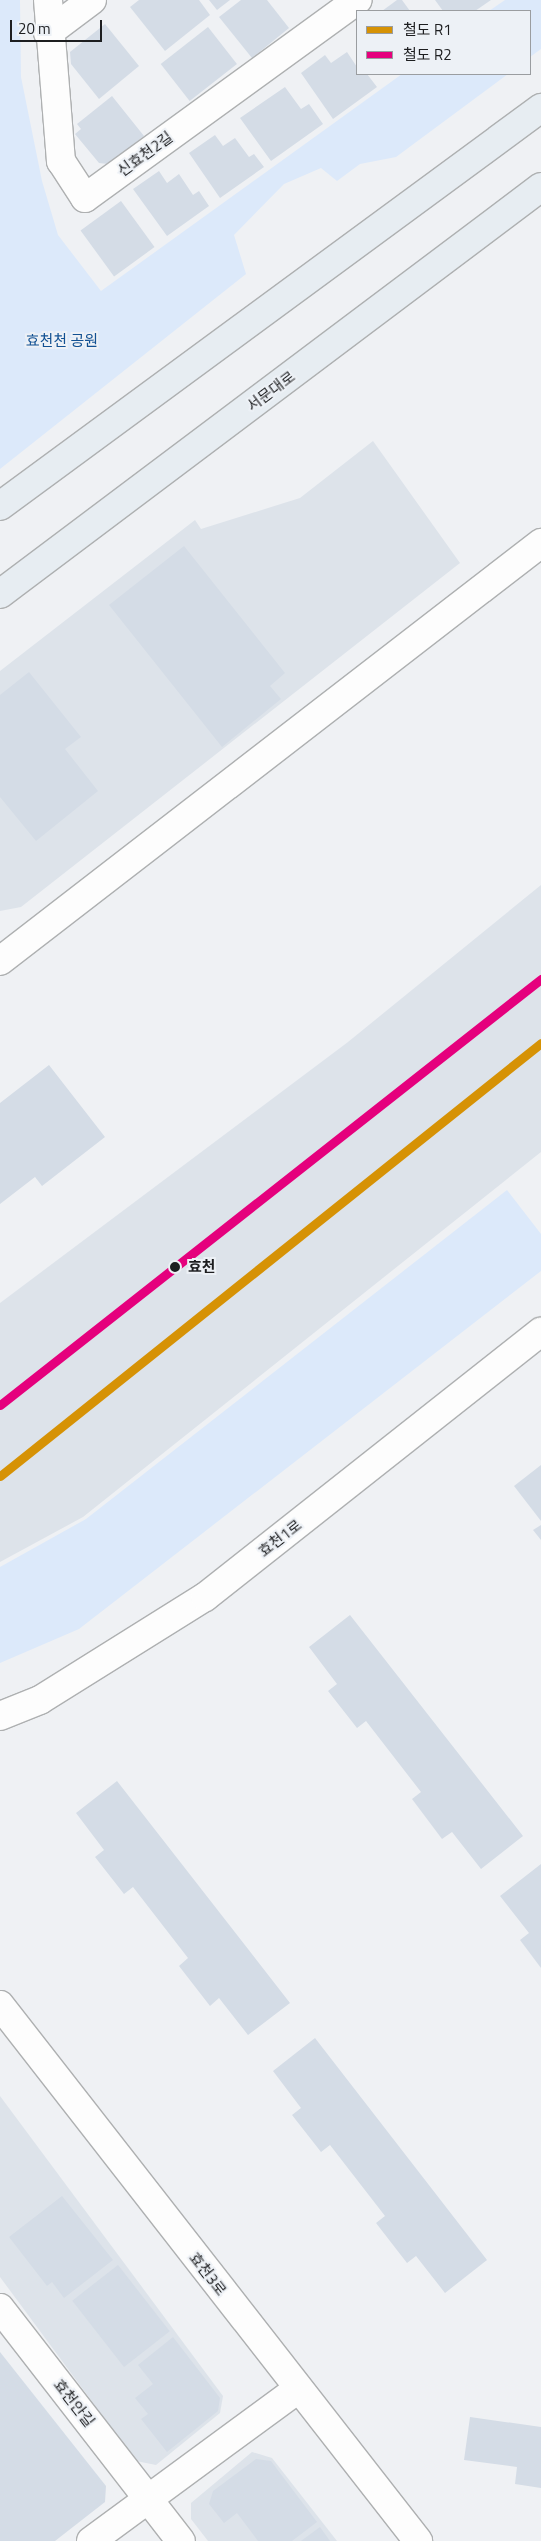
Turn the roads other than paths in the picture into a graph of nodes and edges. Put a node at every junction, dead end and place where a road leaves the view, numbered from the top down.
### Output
1 (48, 0) edge
2 (92, 0) edge
3 (347, 3) edge
4 (48, 33) junction
5 (541, 108) edge
6 (535, 192) edge
7 (0, 506) edge
8 (541, 543) edge
9 (0, 594) edge
10 (0, 961) edge
11 (541, 1332) edge
12 (0, 1716) edge
13 (0, 2005) edge
14 (0, 2308) edge
15 (298, 2389) junction
16 (148, 2498) junction
17 (91, 2541) edge
18 (181, 2541) edge
19 (418, 2541) edge

1 - 4 street, 신효천2길
2 - 4 street
3 - 4 street, 신효천2길
5 - 7 main road
6 - 9 main road, 서문대로
8 - 10 street
11 - 12 street, 효천1로
13 - 15 street, 효천3로
14 - 16 street, 효천안길
15 - 16 street
15 - 19 street, 효천3로
16 - 17 street
16 - 18 street, 효천안길

